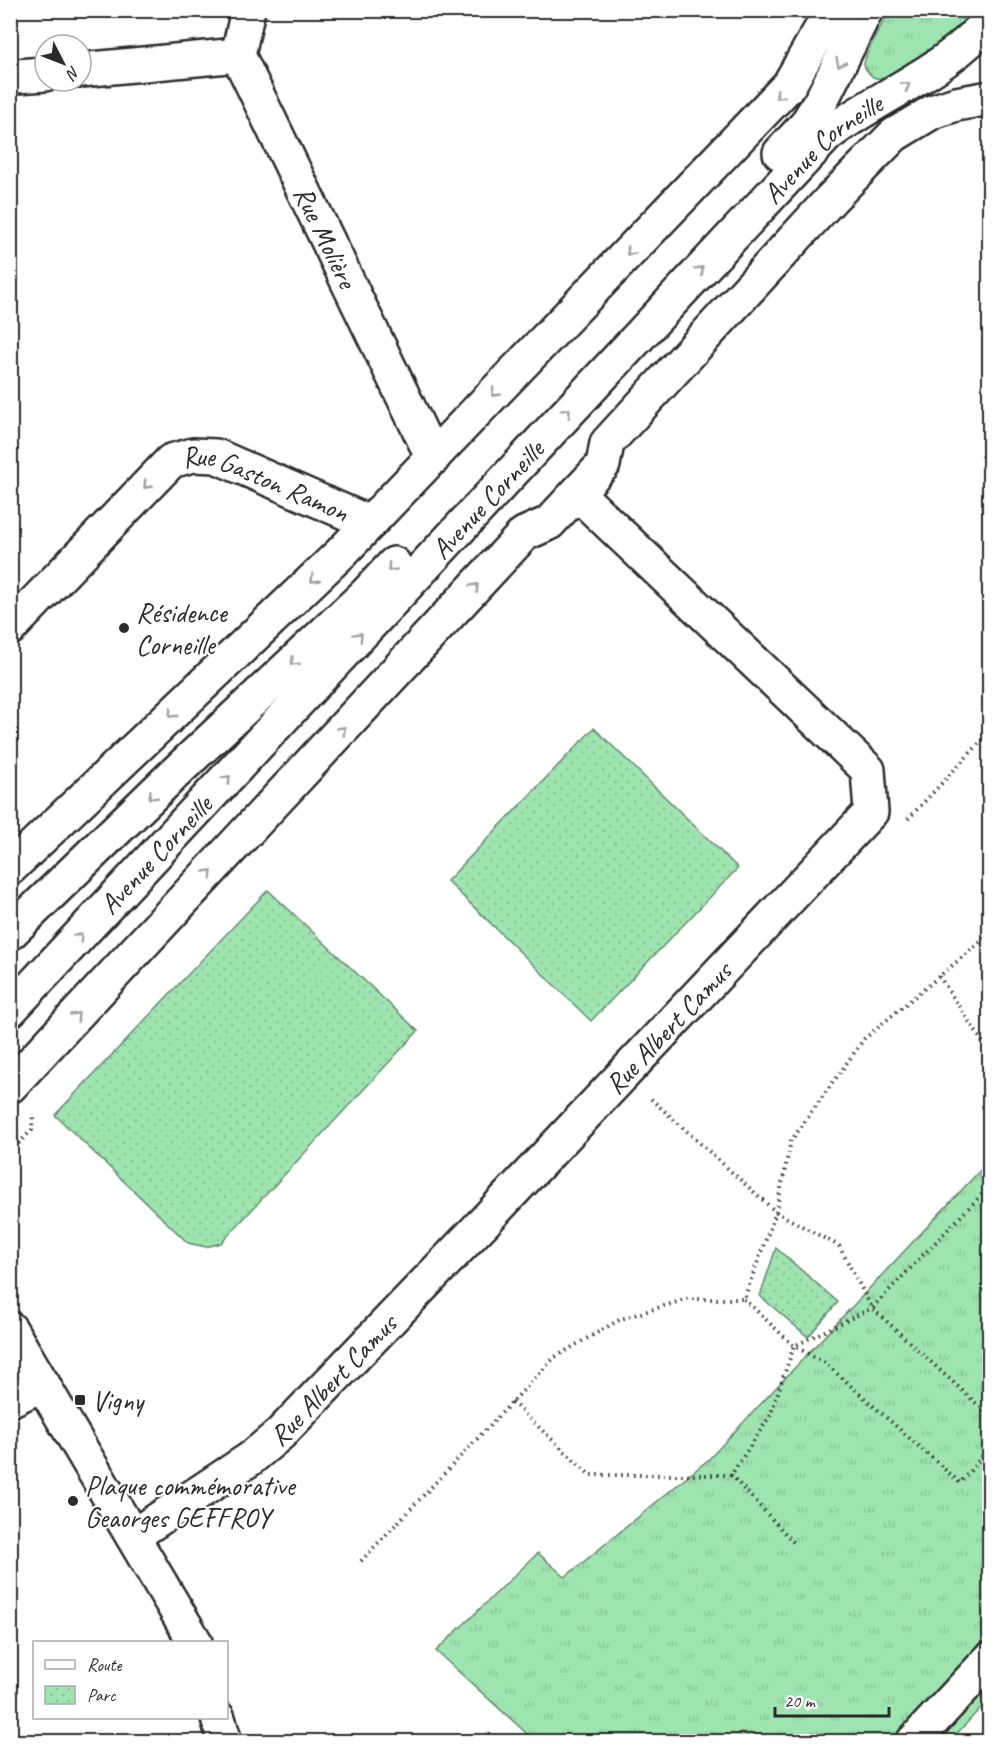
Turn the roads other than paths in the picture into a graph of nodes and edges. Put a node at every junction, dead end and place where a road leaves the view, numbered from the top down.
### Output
1 (248, 10) edge
2 (832, 10) edge
3 (866, 10) edge
4 (990, 19) edge
5 (238, 55) junction
6 (93, 69) edge
7 (990, 98) edge
8 (433, 458) junction
9 (577, 493) junction
10 (370, 523) junction
11 (10, 628) edge
12 (10, 868) edge
13 (10, 933) edge
14 (10, 1010) edge
15 (10, 1086) edge
16 (10, 1329) edge
17 (43, 1384) junction
18 (10, 1400) edge
19 (133, 1536) junction
20 (194, 1641) edge
21 (990, 1659) edge
22 (218, 1719) edge
23 (225, 1742) edge
24 (914, 1742) edge

1 - 5 street
2 -> 8 street
3 -> 13 street, Avenue Corneille
14 -> 4 street, Avenue Corneille
5 - 6 street
5 - 8 street, Rue Molière
7 - 9 street
8 - 10 street
15 -> 9 street
9 - 19 street, Rue Albert Camus
10 -> 11 street, Rue Gaston Ramon
10 -> 12 street
16 - 17 street
17 - 18 street
17 - 19 street
19 - 20 street
21 - 24 street
22 - 23 street

